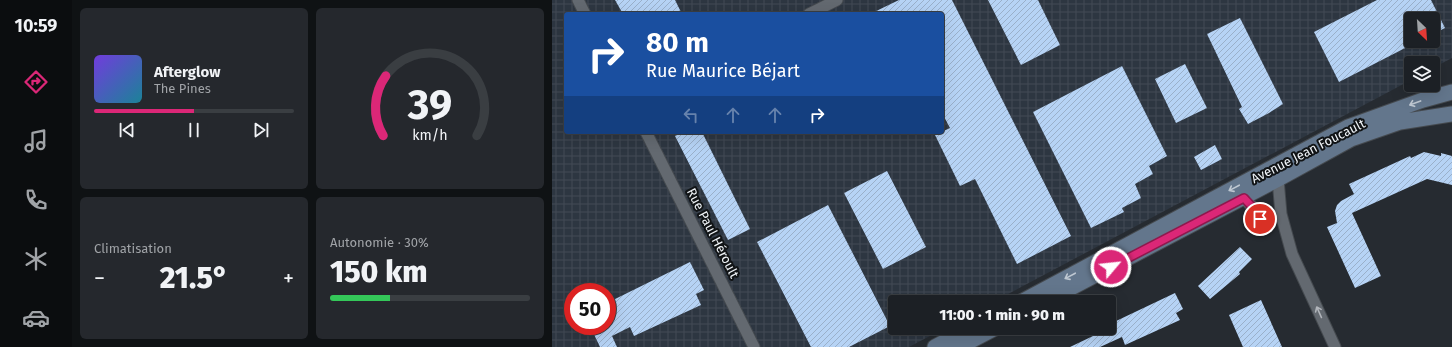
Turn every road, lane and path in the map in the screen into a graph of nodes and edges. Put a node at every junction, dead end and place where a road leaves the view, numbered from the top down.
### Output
1 (578, 0) edge
2 (837, 0) edge
3 (585, 12) edge
4 (813, 12) edge
5 (1452, 92) edge
6 (1452, 114) edge
7 (647, 134) edge
8 (1278, 180) junction
9 (1244, 198) junction
10 (1272, 220) dead end
11 (1033, 295) edge
12 (1057, 295) edge
13 (958, 335) edge
14 (983, 335) edge
15 (964, 346) edge
16 (754, 347) edge
17 (935, 347) edge
18 (1335, 347) edge

1 - 3 street
2 - 4 street
5 -> 11 main road, Avenue Jean Foucault
6 - 8 main road, Avenue Jean Foucault
7 - 16 street, Rue Paul Héroult
8 - 9 main road, Avenue Jean Foucault
18 -> 8 street
9 - 10 street
9 - 12 main road, Avenue Jean Foucault
13 - 17 main road
14 - 15 main road

